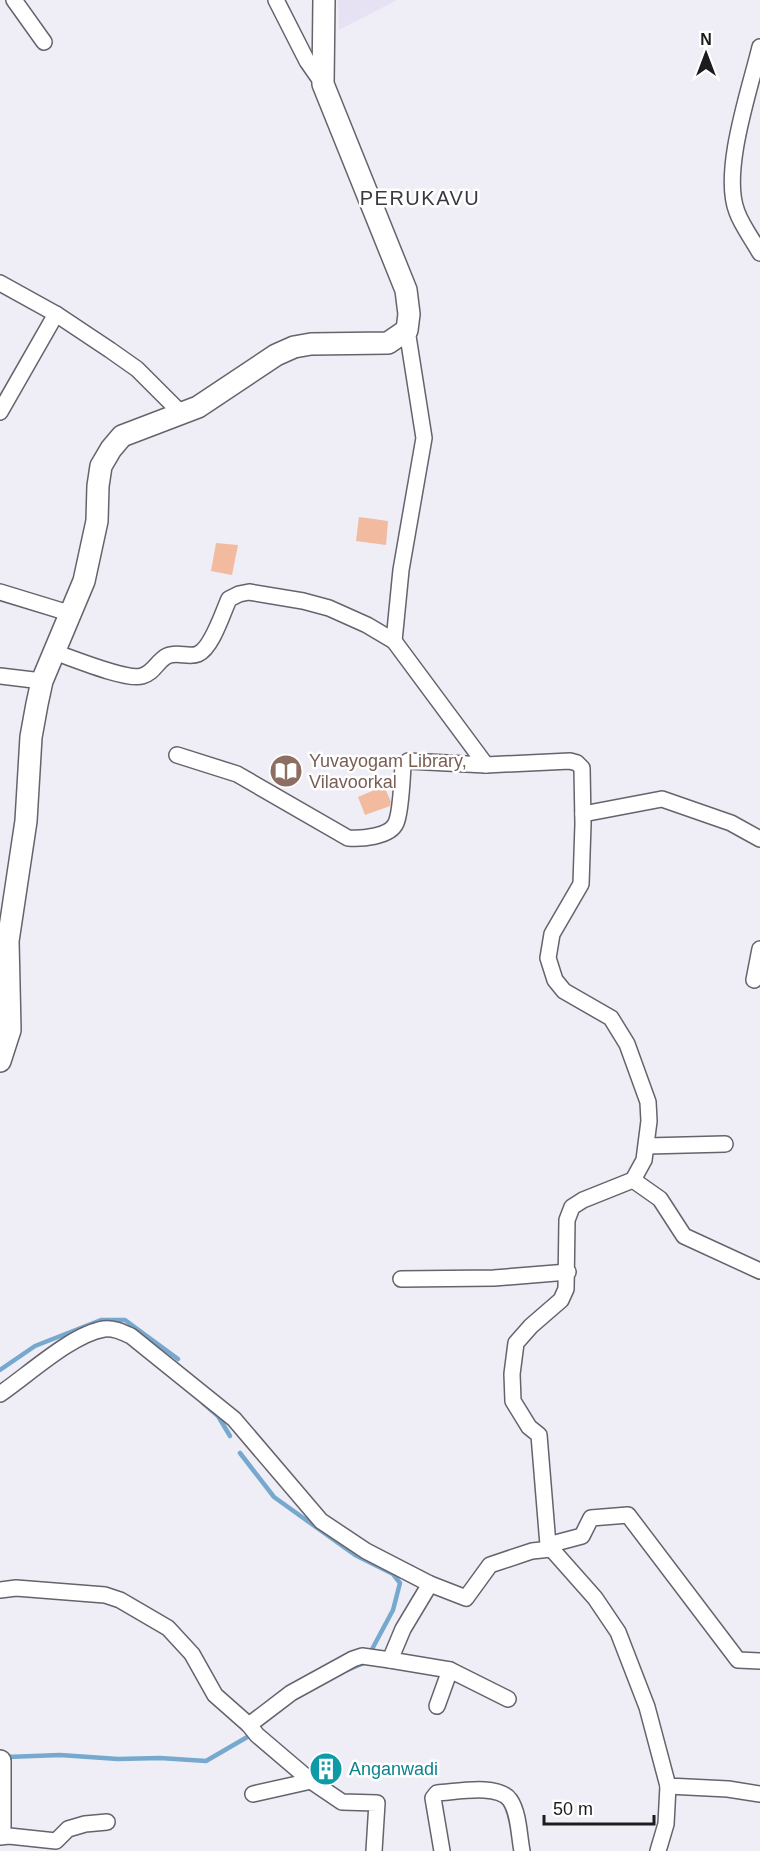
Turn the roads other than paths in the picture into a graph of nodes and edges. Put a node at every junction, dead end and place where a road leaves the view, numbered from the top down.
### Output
1 (14, 0) edge
2 (276, 0) edge
3 (324, 0) edge
4 (44, 42) dead end
5 (760, 48) edge
6 (323, 84) junction
7 (760, 253) edge
8 (0, 283) edge
9 (56, 314) junction
10 (407, 330) junction
11 (0, 412) edge
12 (182, 414) junction
13 (0, 592) edge
14 (72, 614) junction
15 (394, 641) junction
16 (54, 652) junction
17 (0, 676) edge
18 (42, 681) junction
19 (177, 755) dead end
20 (486, 765) junction
21 (583, 814) junction
22 (760, 839) edge
23 (760, 949) edge
24 (754, 980) dead end
25 (0, 1062) edge
26 (725, 1144) dead end
27 (647, 1146) junction
28 (633, 1180) junction
29 (760, 1271) edge
30 (568, 1272) junction
31 (402, 1279) dead end
32 (0, 1394) edge
33 (549, 1547) junction
34 (430, 1584) junction
35 (0, 1590) edge
36 (390, 1660) junction
37 (760, 1661) edge
38 (450, 1670) junction
39 (508, 1699) dead end
40 (437, 1706) dead end
41 (252, 1729) junction
42 (0, 1761) edge
43 (311, 1781) junction
44 (668, 1786) junction
45 (253, 1794) dead end
46 (760, 1794) edge
47 (106, 1822) dead end
48 (0, 1827) edge
49 (0, 1837) edge
50 (374, 1851) edge
51 (442, 1851) edge
52 (522, 1851) edge
53 (658, 1851) edge

1 - 4 street
2 - 6 street
3 - 6 street
5 - 7 street
6 - 10 street
8 - 9 street
9 - 11 street
9 - 12 street
10 - 12 street
10 - 15 street
12 - 14 street
13 - 14 street
14 - 16 street
15 - 16 street
15 - 20 street
16 - 18 street
17 - 18 street
18 - 25 street
19 - 20 street
20 - 21 street
21 - 22 street
21 - 27 street
23 - 24 street
26 - 27 street
27 - 28 street
28 - 29 street
28 - 30 street
30 - 31 street
30 - 33 street
32 - 34 street
33 - 34 street
33 - 37 street
33 - 44 street
34 - 36 street
35 - 41 street
36 - 38 street
36 - 41 street
38 - 39 street
38 - 40 street
41 - 43 street
42 - 48 street
43 - 45 street
43 - 50 street
44 - 46 street
44 - 53 street
47 - 49 street
51 - 52 street

